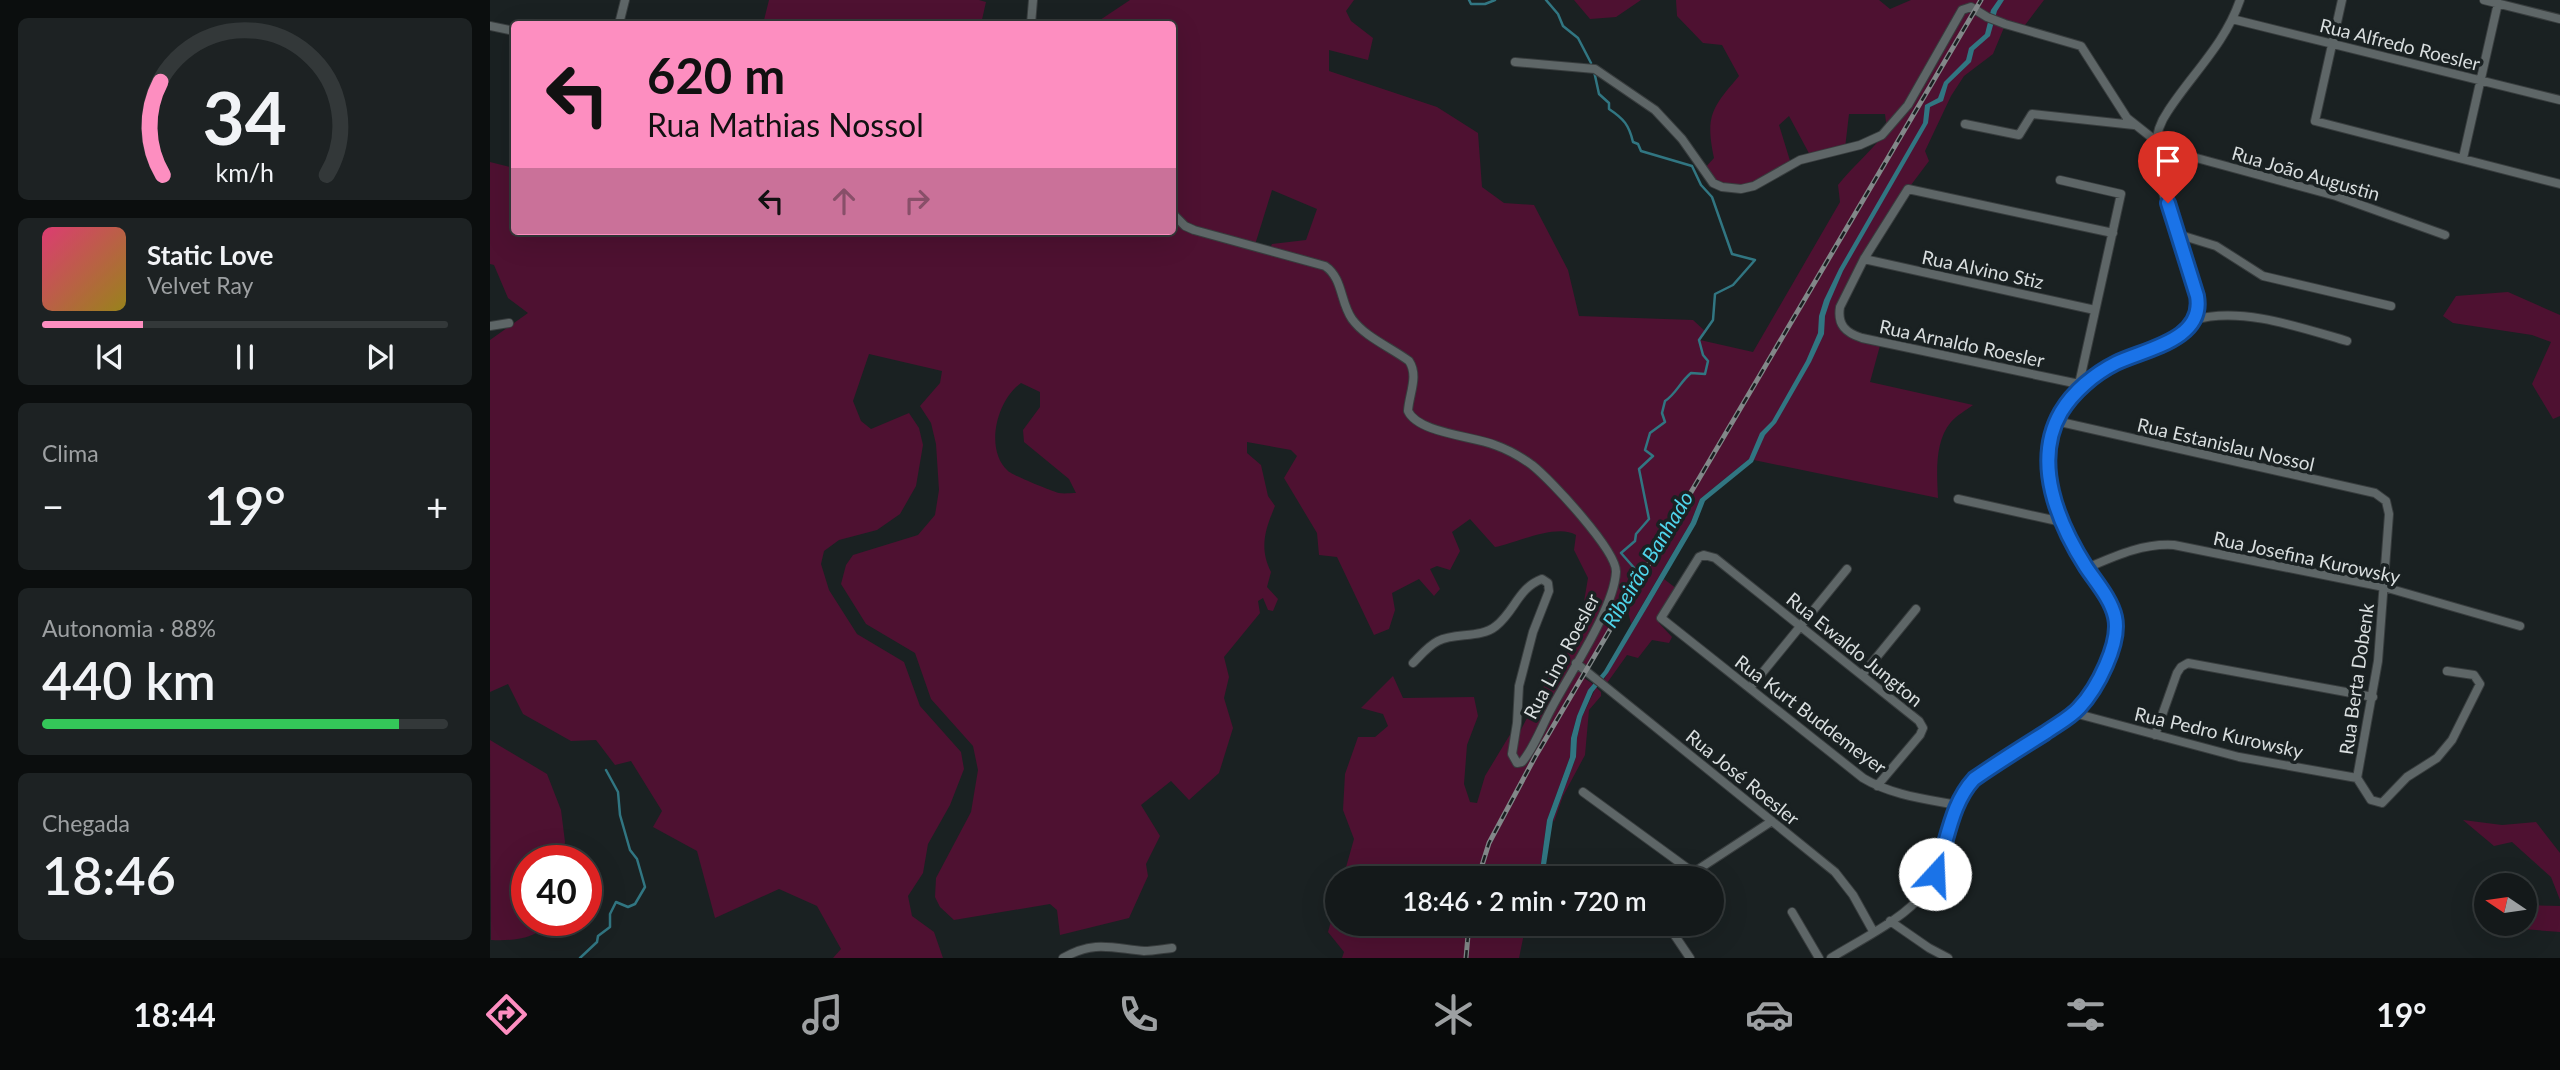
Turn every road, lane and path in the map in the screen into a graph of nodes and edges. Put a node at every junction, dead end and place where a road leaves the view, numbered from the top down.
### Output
1 (625, 0) edge
2 (1033, 0) edge
3 (2240, 0) edge
4 (2342, 0) edge
5 (2484, 0) edge
6 (2498, 3) junction
7 (2232, 19) junction
8 (2560, 19) edge
9 (621, 21) edge
10 (1031, 21) edge
11 (490, 26) edge
12 (511, 30) edge
13 (2332, 44) junction
14 (1516, 62) dead end
15 (2480, 80) junction
16 (2560, 100) edge
17 (1965, 124) dead end
18 (2134, 125) junction
19 (2156, 144) junction
20 (2463, 158) junction
21 (2060, 180) dead end
22 (2560, 184) edge
23 (1176, 217) edge
24 (2113, 233) junction
25 (2177, 234) junction
26 (2445, 235) dead end
27 (1864, 259) junction
28 (2391, 306) dead end
29 (2095, 310) junction
30 (2194, 320) junction
31 (509, 323) dead end
32 (490, 326) edge
33 (2347, 341) dead end
34 (2081, 385) junction
35 (2056, 421) junction
36 (1958, 499) dead end
37 (2386, 501) joint
38 (2062, 522) junction
39 (1704, 555) joint
40 (2087, 568) junction
41 (1847, 569) dead end
42 (2384, 587) junction
43 (1916, 610) dead end
44 (1800, 626) junction
45 (2520, 626) dead end
46 (1413, 663) dead end
47 (1576, 663) junction
48 (2447, 671) dead end
49 (1862, 676) junction
50 (1750, 688) junction
51 (2373, 697) junction
52 (2074, 713) junction
53 (2155, 735) junction
54 (2357, 778) junction
55 (1877, 786) junction
56 (1583, 792) dead end
57 (1957, 805) junction
58 (1772, 821) junction
59 (1684, 866) edge
60 (1704, 866) edge
61 (1792, 912) dead end
62 (1890, 921) junction
63 (1873, 931) junction
64 (1675, 936) edge
65 (1172, 948) dead end
66 (1063, 958) edge
67 (1690, 958) edge
68 (1819, 958) edge
69 (1831, 958) edge
70 (1948, 958) edge

1 - 9 street
2 - 10 street
3 - 7 street
4 - 13 street
5 - 6 street
6 - 8 street
6 - 15 street
7 - 13 street, Rua Alfredo Roesler
7 - 19 street
11 - 12 street
13 - 15 street, Rua Alfredo Roesler
13 - 20 street
14 - 18 street
15 - 16 street, Rua Alfredo Roesler
15 - 20 street
17 - 18 street
18 - 19 street, Rua João Augustin
19 - 25 street
19 - 26 street, Rua João Augustin
20 - 22 street
21 - 24 street
23 - 47 street, Rua Lino Roesler
24 - 27 street
24 - 29 street
25 - 28 street
25 - 30 street
27 - 29 street, Rua Alvino Stiz
27 - 34 street, Rua Arnaldo Roesler
29 - 34 street
30 - 33 street
30 - 34 street
31 - 32 street
34 - 35 street
35 - 37 street, Rua Estanislau Nossol
35 - 38 street
36 - 38 street
37 - 42 street, Rua Berta Dobenk
38 - 40 street
39 - 44 street, Rua Ewaldo Jungton
39 - 50 street, Rua Kurt Buddemeyer
40 - 42 street, Rua Josefina Kurowsky
40 - 52 street
41 - 44 street
42 - 45 street, Rua Josefina Kurowsky
42 - 51 street, Rua Berta Dobenk
43 - 49 street
44 - 49 street, Rua Ewaldo Jungton
44 - 50 street
46 - 47 street, Rua Lino Roesler
47 - 58 street, Rua José Roesler
48 - 54 street
49 - 55 street, Rua Ewaldo Jungton
50 - 55 street, Rua Kurt Buddemeyer
51 - 53 street
51 - 54 street, Rua Berta Dobenk
52 - 53 street, Rua Pedro Kurowsky
52 - 57 street
53 - 54 street, Rua Pedro Kurowsky
55 - 57 street, Rua Kurt Buddemeyer
56 - 59 street
57 - 62 street
58 - 60 street
58 - 63 street, Rua José Roesler
61 - 68 street
62 - 63 street
62 - 70 street
63 - 69 street
64 - 67 street
65 - 66 street

